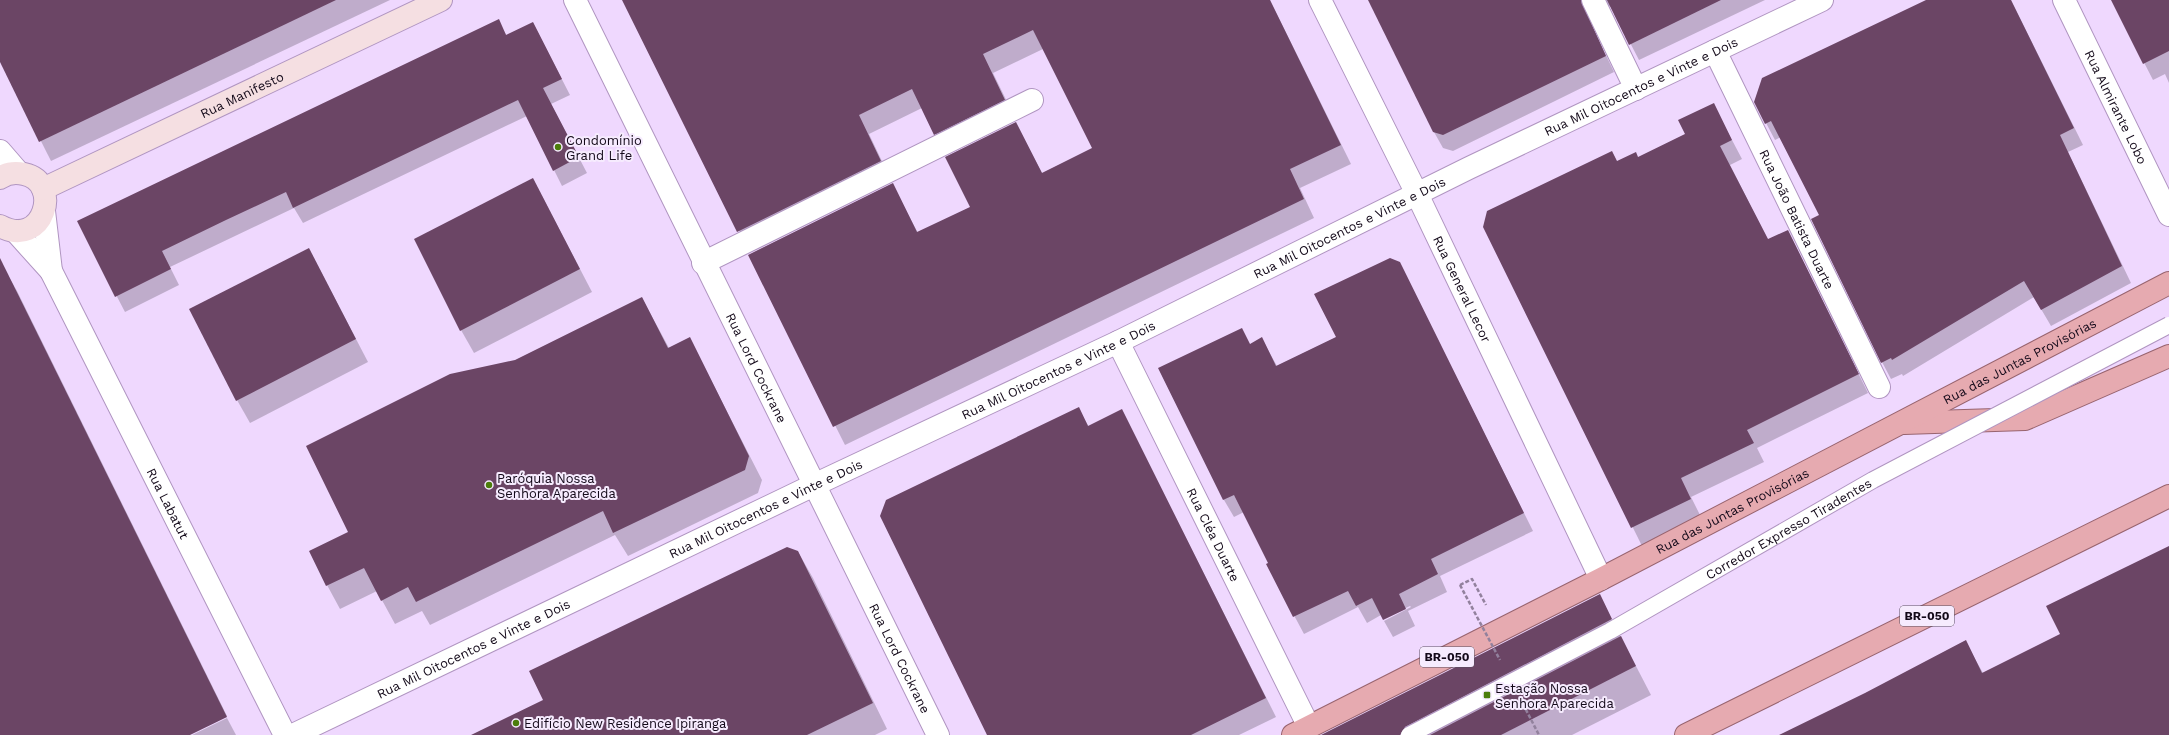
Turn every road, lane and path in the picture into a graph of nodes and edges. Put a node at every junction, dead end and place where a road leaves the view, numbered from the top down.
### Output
1 (441, 0) edge
2 (575, 0) edge
3 (1320, 0) edge
4 (1593, 0) edge
5 (1822, 0) edge
6 (2064, 0) edge
7 (1715, 51) junction
8 (1636, 89) junction
9 (1032, 100) dead end
10 (0, 150) edge
11 (9, 175) edge
12 (43, 190) junction
13 (1417, 194) junction
14 (44, 211) junction
15 (2169, 215) edge
16 (8, 228) edge
17 (703, 263) junction
18 (51, 271) junction
19 (2169, 283) edge
20 (2169, 325) edge
21 (1118, 342) junction
22 (2169, 356) edge
23 (1880, 387) dead end
24 (1897, 423) junction
25 (814, 485) junction
26 (2169, 496) edge
27 (1601, 579) junction
28 (1460, 585) dead end
29 (1501, 630) junction
30 (1301, 731) edge
31 (1691, 734) edge
32 (286, 735) edge
33 (293, 735) edge
34 (938, 735) edge
35 (1409, 735) edge

1 - 12 main road, Rua Manifesto
2 - 17 street, Rua Lord Cockrane
3 - 13 street, Rua General Lecor
4 - 8 street
5 - 7 street, Rua Mil Oitocentos e Vinte e Dois
6 - 15 street, Rua Almirante Lobo
7 - 8 street, Rua Mil Oitocentos e Vinte e Dois
7 - 23 street, Rua João Batista Duarte
8 - 13 street, Rua Mil Oitocentos e Vinte e Dois
9 - 17 street
10 - 11 street
11 - 12 main road
12 - 14 main road
13 - 21 street, Rua Mil Oitocentos e Vinte e Dois
13 - 27 street, Rua General Lecor
14 - 16 main road
14 - 18 street, Rua Labatut
16 - 18 street, Rua Labatut
17 - 25 street, Rua Lord Cockrane
18 - 32 street, Rua Labatut
19 - 24 highway, Rua das Juntas Provisórias / BR-050
20 - 35 lane, Corredor Expresso Tiradentes, bridge
21 - 25 street, Rua Mil Oitocentos e Vinte e Dois
21 - 30 street, Rua Cléa Duarte
22 - 24 highway
24 - 27 highway, Rua das Juntas Provisórias / BR-050
25 - 33 street, Rua Mil Oitocentos e Vinte e Dois
25 - 34 street, Rua Lord Cockrane
26 - 31 highway, BR-050
27 - 29 highway, Rua das Juntas Provisórias / BR-050
28 - 29 path
29 - 30 highway, Rua das Juntas Provisórias / BR-050

